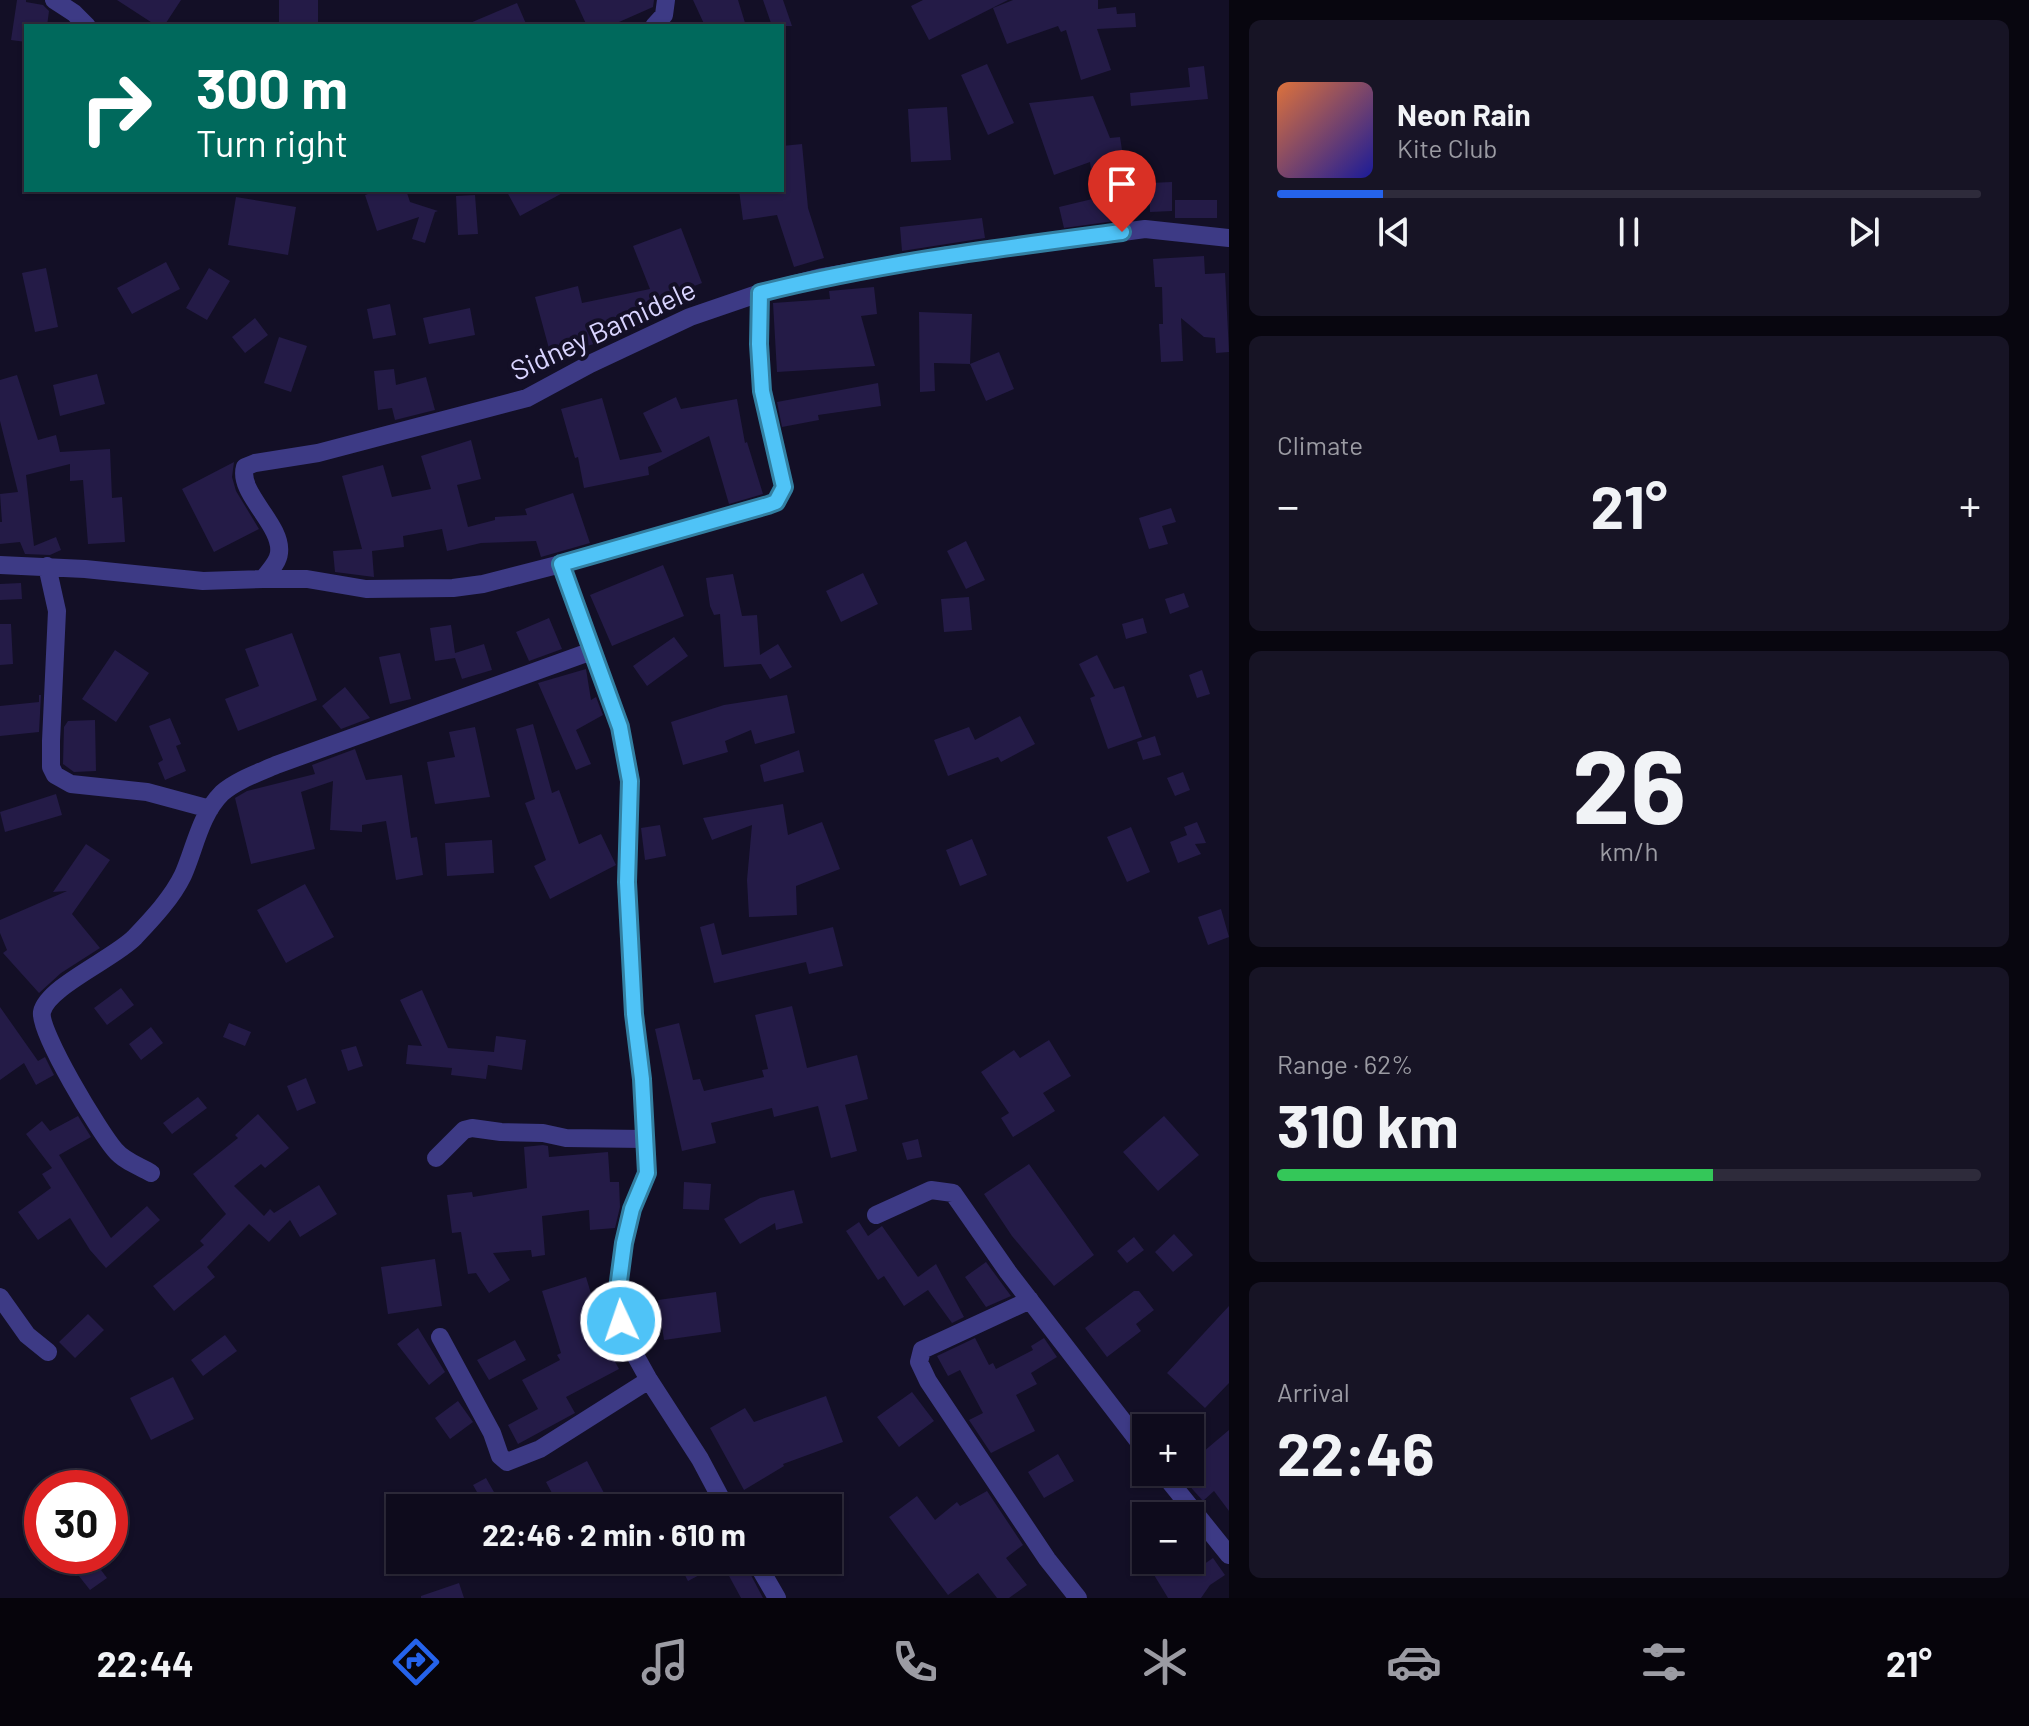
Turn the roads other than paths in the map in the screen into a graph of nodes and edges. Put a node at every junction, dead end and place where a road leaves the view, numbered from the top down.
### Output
1 (54, 0) edge
2 (666, 0) edge
3 (85, 24) edge
4 (656, 24) edge
5 (1229, 238) edge
6 (760, 293) junction
7 (561, 564) junction
8 (0, 565) edge
9 (47, 566) junction
10 (263, 579) junction
11 (592, 651) junction
12 (210, 809) junction
13 (644, 1139) junction
14 (436, 1158) dead end
15 (151, 1173) dead end
16 (876, 1215) dead end
17 (0, 1297) edge
18 (1030, 1300) junction
19 (440, 1337) dead end
20 (48, 1352) dead end
21 (649, 1380) junction
22 (1132, 1433) edge
23 (1173, 1486) edge
24 (719, 1494) edge
25 (1229, 1555) edge
26 (763, 1574) edge
27 (777, 1598) edge
28 (1078, 1598) edge

1 - 3 street
2 - 4 street
5 - 6 street, Sidney Bamidele
6 - 7 street
6 - 10 street, Sidney Bamidele
7 - 10 street
7 - 11 street
8 - 9 street
9 - 10 street
9 - 12 street
11 - 12 street
11 - 13 street
12 - 15 street
13 - 14 street
13 - 21 street
16 - 18 street
17 - 20 street
18 - 22 street
18 - 28 street
19 - 21 street
21 - 24 street
23 - 25 street
26 - 27 street

